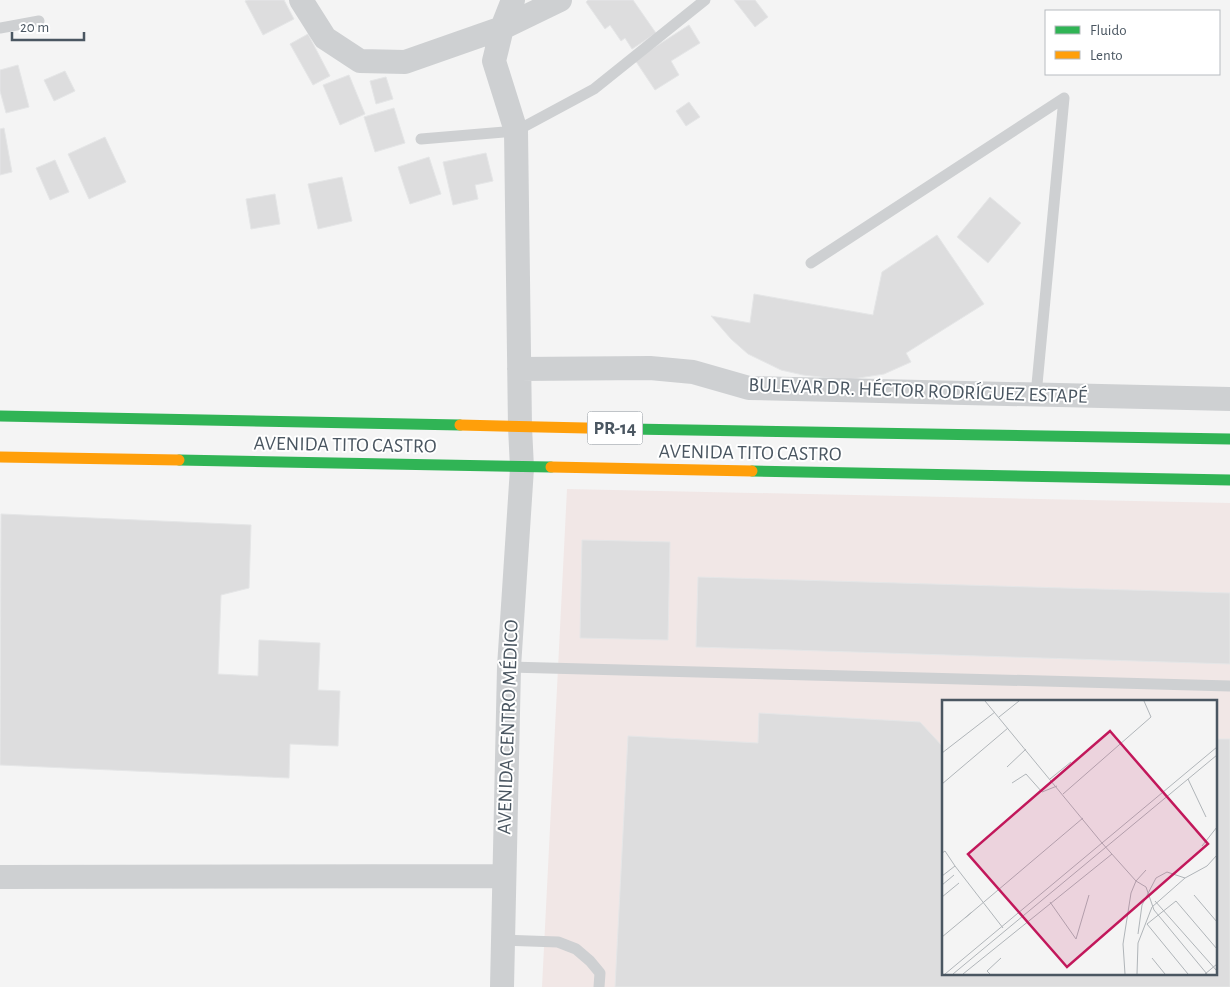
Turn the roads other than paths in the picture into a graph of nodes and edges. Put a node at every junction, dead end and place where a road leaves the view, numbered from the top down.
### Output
1 (301, 0) edge
2 (513, 0) edge
3 (560, 0) edge
4 (705, 0) edge
5 (39, 21) dead end
6 (0, 28) edge
7 (502, 28) junction
8 (516, 132) junction
9 (421, 139) dead end
10 (811, 263) dead end
11 (519, 369) junction
12 (1036, 395) junction
13 (1230, 400) edge
14 (0, 416) edge
15 (520, 426) junction
16 (1230, 438) edge
17 (0, 457) edge
18 (522, 468) junction
19 (1230, 480) edge
20 (509, 667) junction
21 (1230, 686) edge
22 (504, 876) junction
23 (0, 878) edge
24 (502, 940) junction
25 (502, 987) edge
26 (599, 987) edge

1 - 7 street
2 - 7 street, AVENIDA CENTRO MÉDICO
3 - 7 street
4 - 8 lane
5 - 6 lane
7 - 8 street, AVENIDA CENTRO MÉDICO
8 - 9 lane
8 - 11 street, AVENIDA CENTRO MÉDICO
10 - 12 lane
11 - 12 street, BULEVAR DR. HÉCTOR RODRÍGUEZ ESTAPÉ
11 - 15 street, AVENIDA CENTRO MÉDICO
12 - 13 street, BULEVAR DR. HÉCTOR RODRÍGUEZ ESTAPÉ
14 - 15 main road, AVENIDA TITO CASTRO / PR-14
15 - 16 main road, AVENIDA TITO CASTRO / PR-14
15 - 18 street, AVENIDA CENTRO MÉDICO
17 - 18 main road, AVENIDA TITO CASTRO / PR-14
18 - 19 main road, AVENIDA TITO CASTRO / PR-14
18 - 20 street, AVENIDA CENTRO MÉDICO
20 - 21 lane
20 - 22 street, AVENIDA CENTRO MÉDICO
22 - 23 street
22 - 24 street, AVENIDA CENTRO MÉDICO
24 - 25 street, AVENIDA CENTRO MÉDICO
24 - 26 lane

